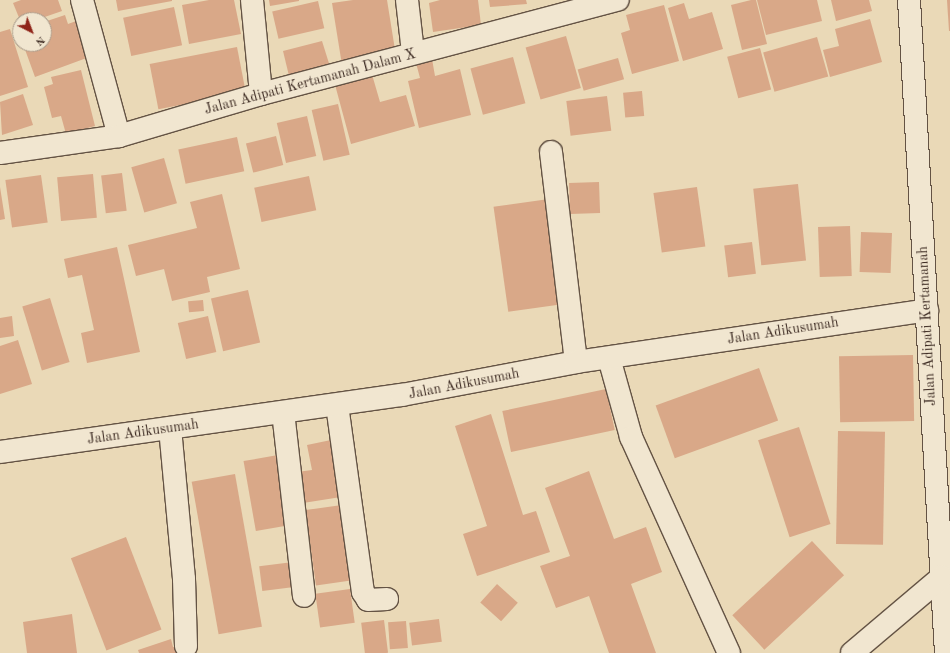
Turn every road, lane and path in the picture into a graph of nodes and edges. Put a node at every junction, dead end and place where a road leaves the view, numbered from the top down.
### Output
1 (82, 0) edge
2 (252, 0) edge
3 (407, 0) edge
4 (618, 0) edge
5 (908, 0) edge
6 (563, 7) edge
7 (413, 53) junction
8 (261, 94) junction
9 (119, 136) junction
10 (551, 152) dead end
11 (0, 153) edge
12 (926, 310) junction
13 (609, 358) junction
14 (576, 362) junction
15 (337, 405) junction
16 (283, 412) junction
17 (170, 428) junction
18 (0, 452) edge
19 (945, 552) edge
20 (942, 578) junction
21 (304, 596) dead end
22 (387, 599) dead end
23 (186, 646) dead end
24 (729, 653) edge
25 (852, 653) edge
26 (946, 653) edge

1 - 9 street
2 - 8 street
3 - 7 street
4 - 6 street, Jalan Adipati Kertamanah Dalam X
5 - 12 street, Jalan Adipati Kertamanah
6 - 7 street, Jalan Adipati Kertamanah Dalam X
7 - 8 street, Jalan Adipati Kertamanah Dalam X
8 - 9 street, Jalan Adipati Kertamanah Dalam X
9 - 11 street, Jalan Adipati Kertamanah Dalam X
10 - 14 street
12 - 13 street, Jalan Adikusumah
12 - 19 street, Jalan Adipati Kertamanah
13 - 14 street, Jalan Adikusumah
13 - 24 street
14 - 15 street, Jalan Adikusumah
15 - 16 street, Jalan Adikusumah
15 - 22 street
16 - 17 street, Jalan Adikusumah
16 - 21 street
17 - 18 street, Jalan Adikusumah
17 - 23 street
19 - 20 street, Jalan Adipati Kertamanah
20 - 25 street
20 - 26 street, Jalan Adipati Kertamanah

